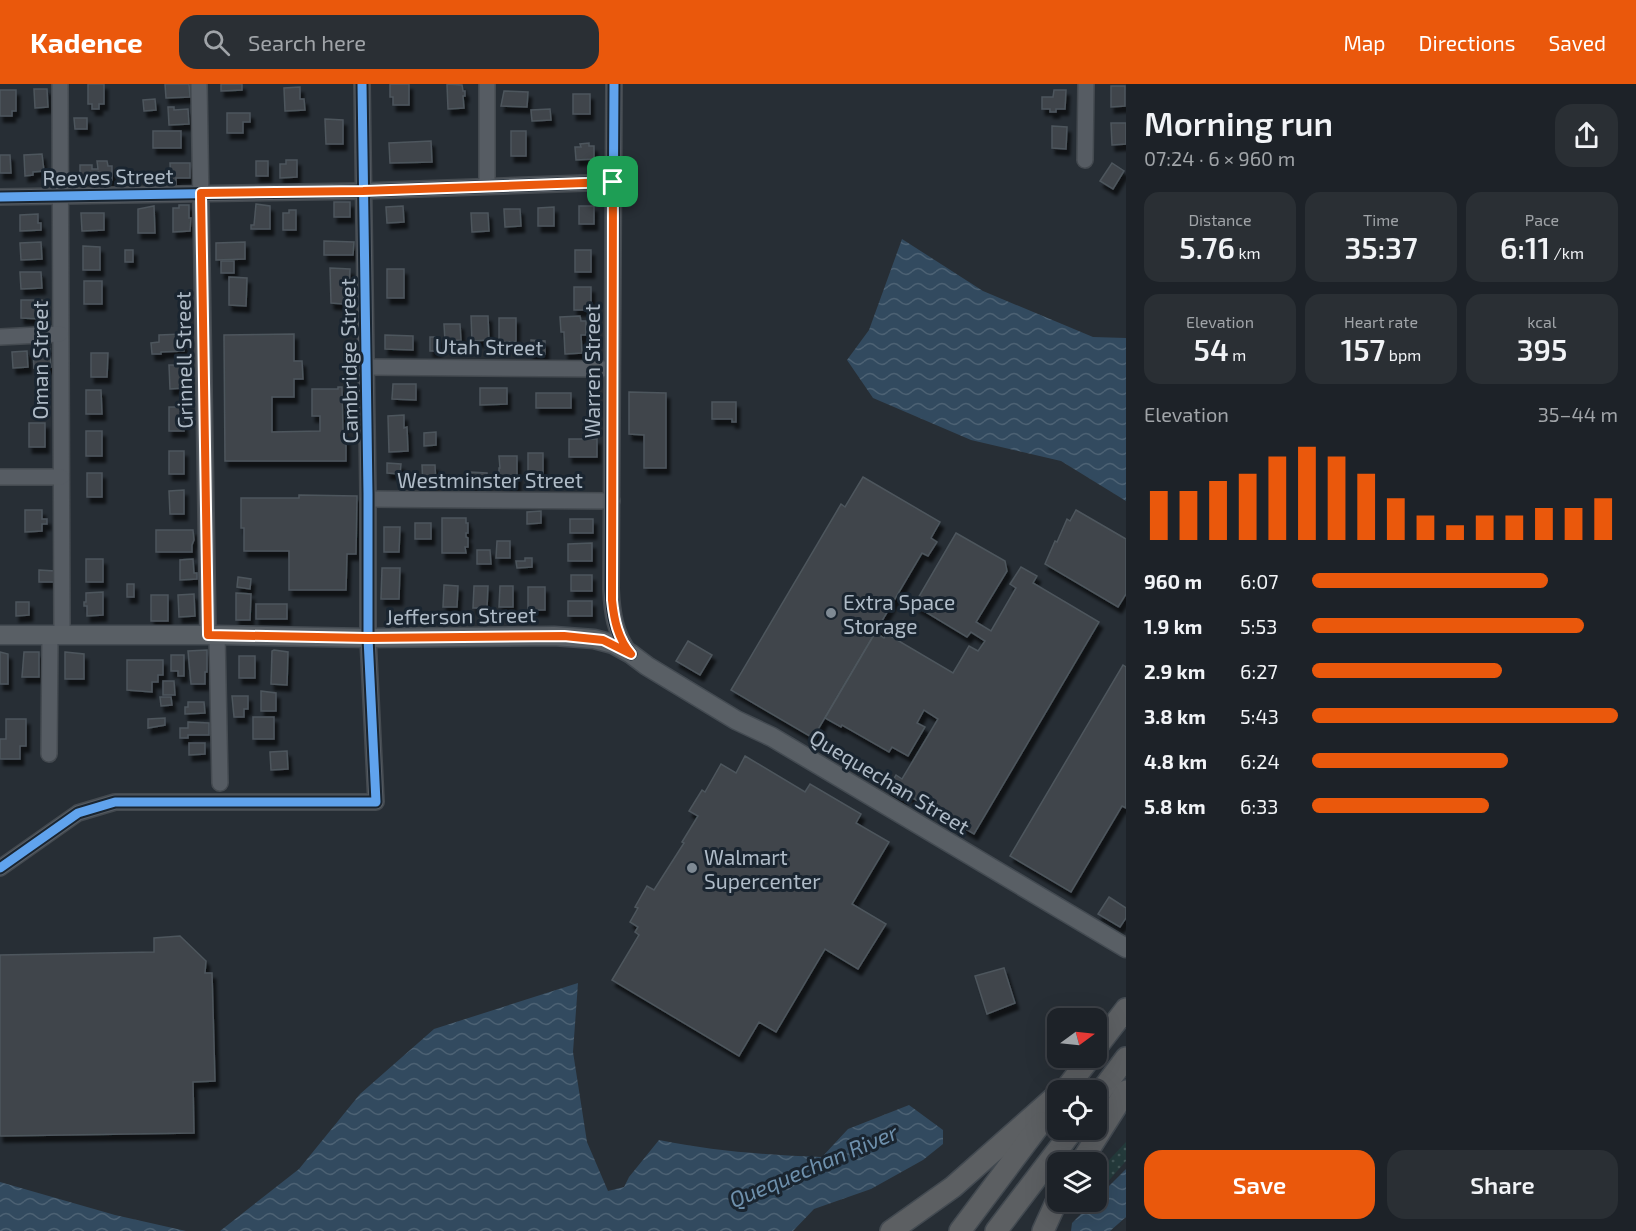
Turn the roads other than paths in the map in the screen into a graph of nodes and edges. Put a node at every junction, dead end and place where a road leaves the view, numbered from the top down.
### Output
1 (60, 84) edge
2 (199, 84) edge
3 (362, 84) edge
4 (487, 84) edge
5 (614, 84) edge
6 (1086, 84) edge
7 (1085, 160) dead end
8 (613, 182) junction
9 (487, 186) junction
10 (363, 191) junction
11 (201, 193) junction
12 (60, 195) junction
13 (0, 197) edge
14 (60, 334) junction
15 (0, 337) edge
16 (366, 367) junction
17 (612, 369) junction
18 (0, 477) edge
19 (61, 477) junction
20 (368, 499) junction
21 (612, 501) junction
22 (0, 634) edge
23 (56, 635) junction
24 (213, 635) junction
25 (368, 638) junction
26 (631, 654) junction
27 (49, 754) dead end
28 (220, 783) dead end
29 (0, 868) edge
30 (1126, 948) edge
31 (1126, 1009) edge
32 (1107, 1034) edge
33 (1126, 1058) edge
34 (1082, 1068) edge
35 (1073, 1080) edge
36 (1107, 1083) edge
37 (1126, 1091) edge
38 (1047, 1104) edge
39 (1047, 1115) edge
40 (1064, 1140) edge
41 (1087, 1152) edge
42 (891, 1231) edge
43 (960, 1231) edge
44 (996, 1231) edge

1 - 12 street, Oman Street
2 - 11 street, Grinnell Street
3 - 10 street, Cambridge Street
4 - 9 street
5 - 8 street, Warren Street
6 - 7 street
8 - 9 street, Reeves Street
8 - 17 street, Warren Street
9 - 10 street, Reeves Street
10 - 11 street, Reeves Street
10 - 16 street, Cambridge Street
11 - 12 street, Reeves Street
11 - 24 street, Grinnell Street
12 - 13 street, Reeves Street
12 - 14 street, Oman Street
14 - 15 street
14 - 19 street, Oman Street
16 - 17 street, Utah Street
16 - 20 street, Cambridge Street
17 - 21 street, Warren Street
18 - 19 street
19 - 23 street, Oman Street
20 - 21 street, Westminster Street
20 - 25 street, Cambridge Street
21 - 26 street, Warren Street
22 - 23 main road, Jefferson Street
23 - 24 main road, Jefferson Street
23 - 27 street, Oman Street
24 - 25 main road, Jefferson Street
24 - 28 street, Grinnell Street
25 - 26 main road, Jefferson Street
25 - 29 street, Cambridge Street
26 - 30 main road, Quequechan Street
31 - 32 highway
33 - 36 highway
34 - 35 highway
37 - 41 highway
38 - 42 highway
39 - 43 highway
40 - 44 highway

